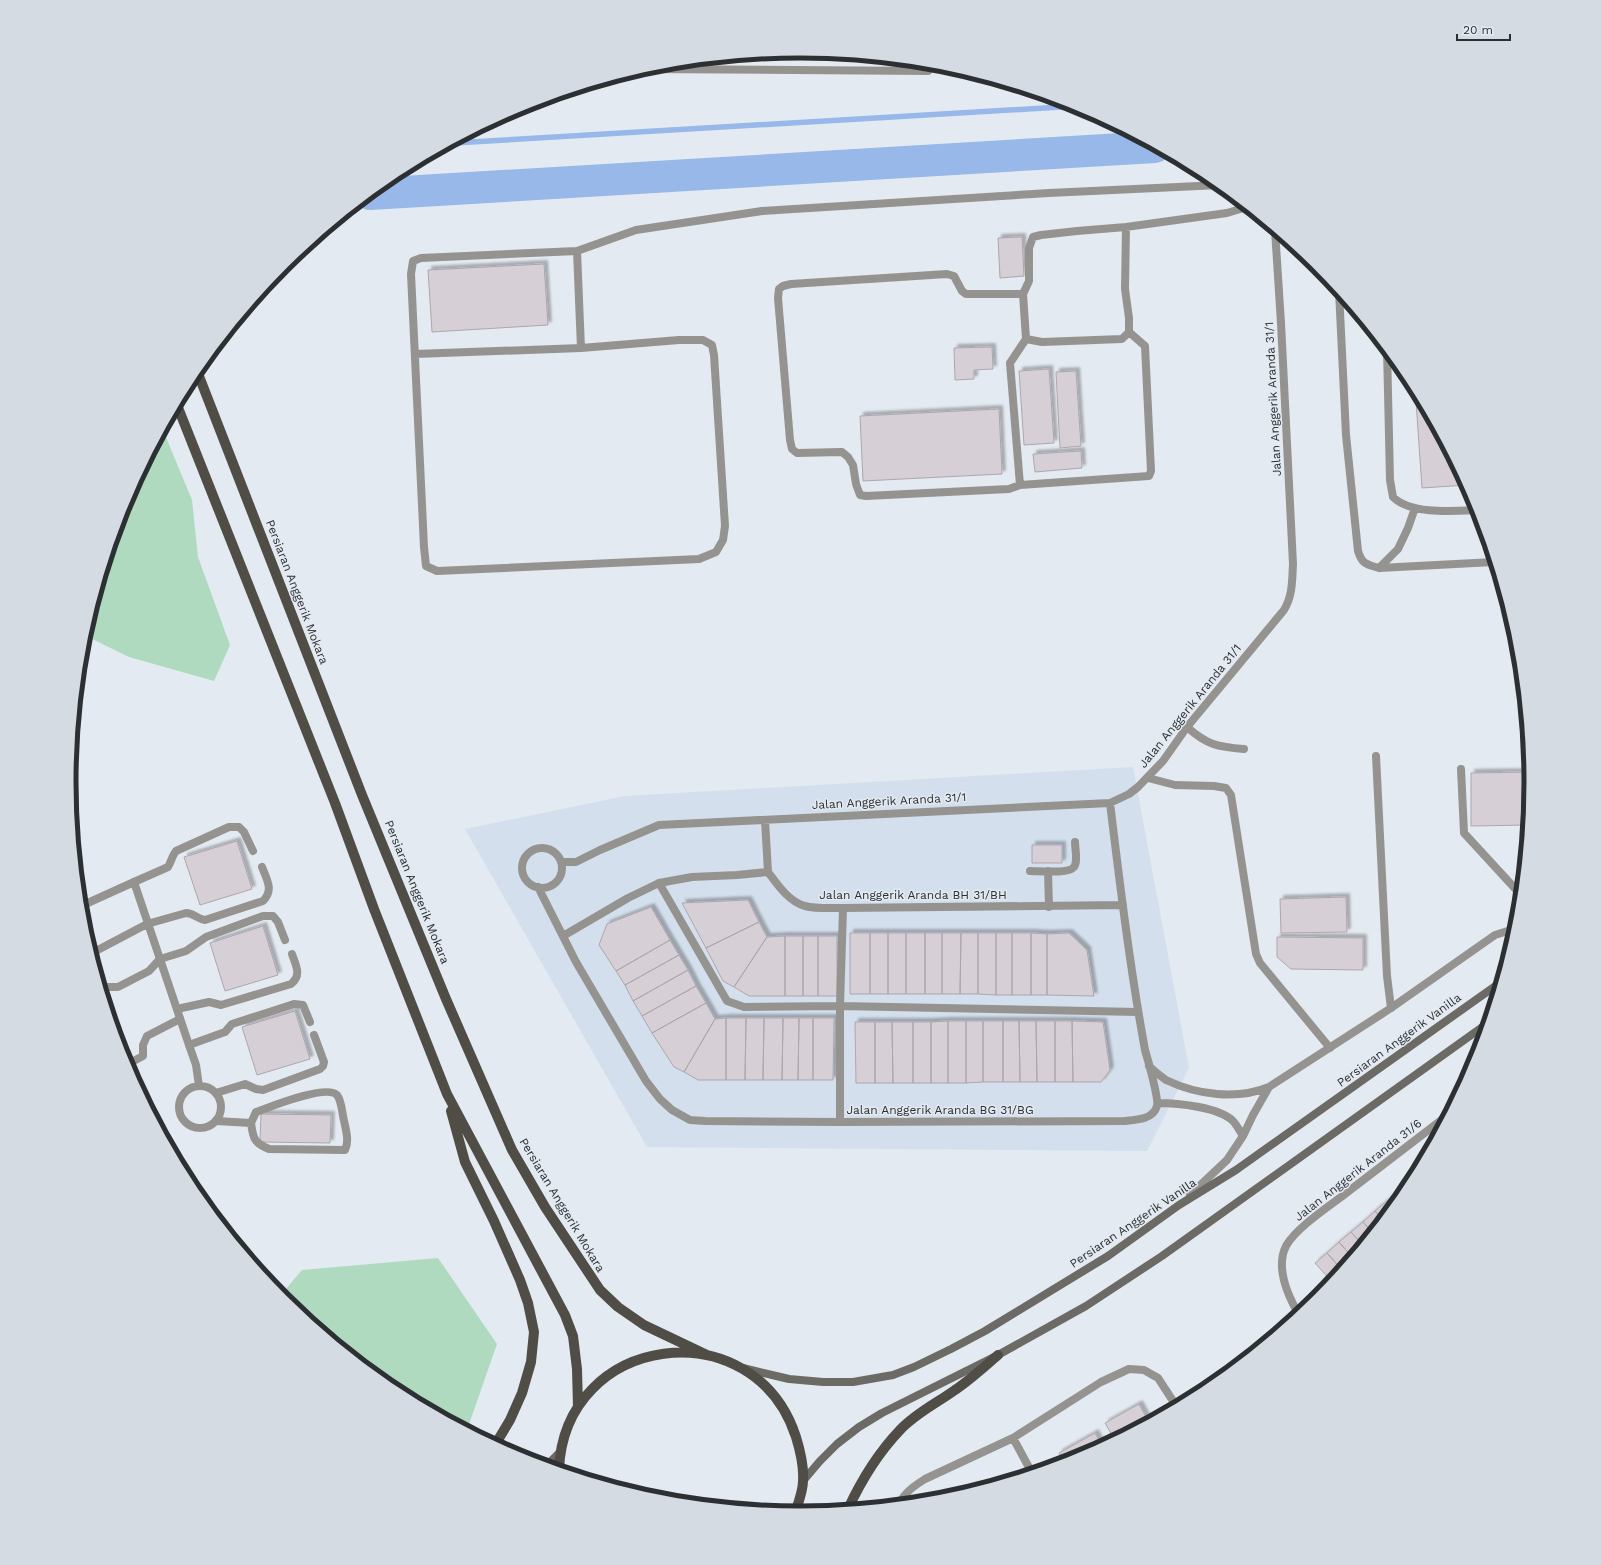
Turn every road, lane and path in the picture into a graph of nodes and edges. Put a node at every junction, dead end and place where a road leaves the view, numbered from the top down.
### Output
1 (670, 70) edge
2 (928, 71) dead end
3 (1211, 185) edge
4 (1242, 208) edge
5 (1126, 227) junction
6 (1275, 236) edge
7 (577, 251) junction
8 (1023, 294) junction
9 (1339, 299) edge
10 (1129, 332) junction
11 (1026, 339) junction
12 (581, 348) junction
13 (415, 354) junction
14 (1387, 358) edge
15 (200, 378) edge
16 (179, 410) edge
17 (1020, 485) junction
18 (1415, 508) junction
19 (1472, 510) edge
20 (1491, 562) edge
21 (1378, 568) junction
22 (1187, 727) junction
23 (1244, 749) dead end
24 (1376, 756) dead end
25 (1461, 769) dead end
26 (1148, 778) junction
27 (1110, 803) junction
28 (765, 820) junction
29 (1075, 842) dead end
30 (252, 851) dead end
31 (561, 862) junction
32 (262, 867) dead end
33 (1030, 871) dead end
34 (1048, 871) junction
35 (768, 872) junction
36 (134, 882) junction
37 (659, 883) junction
38 (538, 888) junction
39 (1517, 891) edge
40 (87, 904) edge
41 (1123, 905) junction
42 (1049, 907) junction
43 (843, 908) junction
44 (147, 924) junction
45 (1509, 931) edge
46 (563, 936) junction
47 (285, 940) dead end
48 (96, 951) edge
49 (292, 954) dead end
50 (160, 959) junction
51 (1495, 986) edge
52 (106, 987) edge
53 (840, 1006) junction
54 (1391, 1008) junction
55 (177, 1009) junction
56 (1138, 1012) junction
57 (180, 1019) junction
58 (310, 1022) dead end
59 (1482, 1027) edge
60 (314, 1035) dead end
61 (189, 1044) junction
62 (1330, 1048) junction
63 (132, 1062) edge
64 (1149, 1066) junction
65 (199, 1086) junction
66 (1269, 1087) junction
67 (216, 1092) junction
68 (447, 1094) junction
69 (1158, 1103) junction
70 (216, 1120) junction
71 (1441, 1120) edge
72 (840, 1122) junction
73 (251, 1123) junction
74 (1243, 1136) junction
75 (1179, 1205) junction
76 (1297, 1310) edge
77 (707, 1355) junction
78 (998, 1355) junction
79 (740, 1368) junction
80 (1174, 1403) edge
81 (578, 1407) junction
82 (1013, 1438) junction
83 (498, 1441) edge
84 (560, 1452) junction
85 (550, 1462) edge
86 (559, 1466) edge
87 (1030, 1470) edge
88 (803, 1481) junction
89 (901, 1500) edge
90 (850, 1505) edge
91 (797, 1507) edge

1 - 2 street
3 - 7 street
4 - 5 street
5 - 8 street
5 - 10 street
6 - 22 street, Jalan Anggerik Aranda 31/1
7 - 12 street
7 - 13 street
8 - 11 street
8 - 17 street
9 - 21 street
10 - 11 street
10 - 17 street
11 - 17 street
12 - 13 street
12 - 13 street
14 - 18 street
15 - 77 main road, Persiaran Anggerik Mokara
16 - 68 main road
18 - 19 street
18 - 21 street
20 - 21 street
22 - 23 street
22 - 26 street, Jalan Anggerik Aranda 31/1
24 - 54 street
25 - 39 street
26 - 27 street, Jalan Anggerik Aranda 31/1
26 - 62 street
27 - 28 street, Jalan Anggerik Aranda 31/1
27 - 41 street
28 - 31 street, Jalan Anggerik Aranda 31/1
28 - 35 street
29 - 34 street
30 - 36 street
31 - 38 street
31 - 38 street
32 - 44 street
33 - 34 street
34 - 42 street
35 - 37 street
35 - 43 street, Jalan Anggerik Aranda BH 31/BH
36 - 40 street
36 - 44 street
37 - 46 street
37 - 53 street
38 - 46 street, Jalan Anggerik Aranda BG 31/BG
41 - 42 street, Jalan Anggerik Aranda BH 31/BH
41 - 56 street
42 - 43 street, Jalan Anggerik Aranda BH 31/BH
43 - 53 street
44 - 48 street
44 - 50 street
45 - 54 street
46 - 72 street, Jalan Anggerik Aranda BG 31/BG
47 - 50 street
49 - 55 street
50 - 52 street
50 - 55 street
51 - 75 main road, Persiaran Anggerik Vanilla
53 - 56 street
53 - 72 street
54 - 62 street
55 - 57 street
56 - 64 street
57 - 61 street
57 - 63 street
58 - 61 street
59 - 78 main road
60 - 67 street
61 - 65 street
62 - 66 street
64 - 66 street
64 - 69 street
65 - 67 street
65 - 70 street
66 - 74 street
67 - 70 street
68 - 81 main road
68 - 83 main road
69 - 72 street, Jalan Anggerik Aranda BG 31/BG
69 - 74 street
70 - 73 street
71 - 76 street, Jalan Anggerik Aranda 31/6
73 - 73 street
74 - 75 street
75 - 79 main road, Persiaran Anggerik Vanilla
77 - 79 main road
77 - 81 main road
78 - 88 main road
78 - 90 main road
79 - 88 main road
80 - 82 street
81 - 84 main road
82 - 87 street
82 - 89 street
84 - 85 main road
84 - 86 main road
88 - 91 main road

